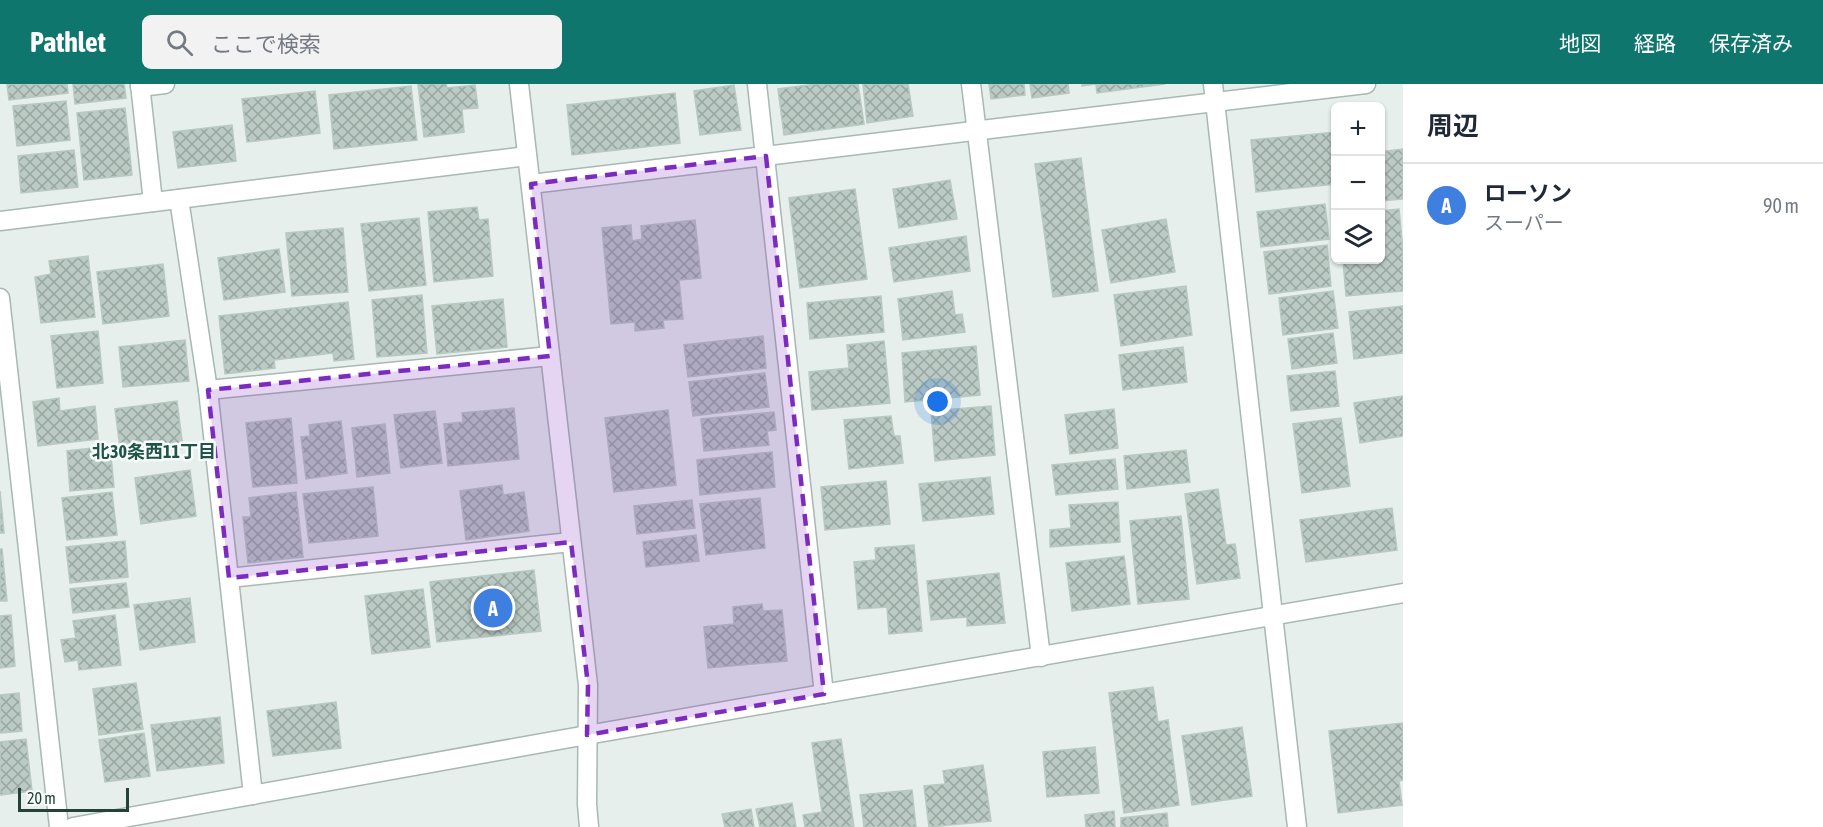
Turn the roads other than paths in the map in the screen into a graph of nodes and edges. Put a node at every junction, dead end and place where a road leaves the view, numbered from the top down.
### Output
1 (165, 84) edge
2 (519, 84) edge
3 (757, 84) edge
4 (971, 84) edge
5 (1366, 84) edge
6 (140, 86) edge
7 (1214, 93) edge
8 (976, 131) junction
9 (527, 156) junction
10 (766, 156) junction
11 (531, 184) junction
12 (179, 198) junction
13 (153, 202) junction
14 (0, 221) edge
15 (0, 298) edge
16 (550, 356) junction
17 (208, 390) junction
18 (571, 542) junction
19 (229, 578) junction
20 (1403, 593) edge
21 (1273, 617) junction
22 (1041, 657) junction
23 (824, 694) junction
24 (586, 735) junction
25 (253, 795) junction
26 (59, 827) edge
27 (74, 827) edge
28 (589, 827) edge
29 (1297, 827) edge

1 - 6 street
2 - 9 street
3 - 10 street
4 - 8 street
5 - 7 street
6 - 13 street
7 - 8 street
7 - 21 street
8 - 10 street
8 - 22 street
9 - 11 street
9 - 12 street
10 - 11 street
10 - 23 street
11 - 16 street
12 - 13 street
12 - 17 street
13 - 14 street
15 - 26 street
16 - 17 street
16 - 18 street
17 - 19 street
18 - 19 street
18 - 24 street
19 - 25 street
20 - 21 street
21 - 22 street
21 - 29 street
22 - 23 street
23 - 24 street
24 - 25 street
24 - 28 street
25 - 27 street

